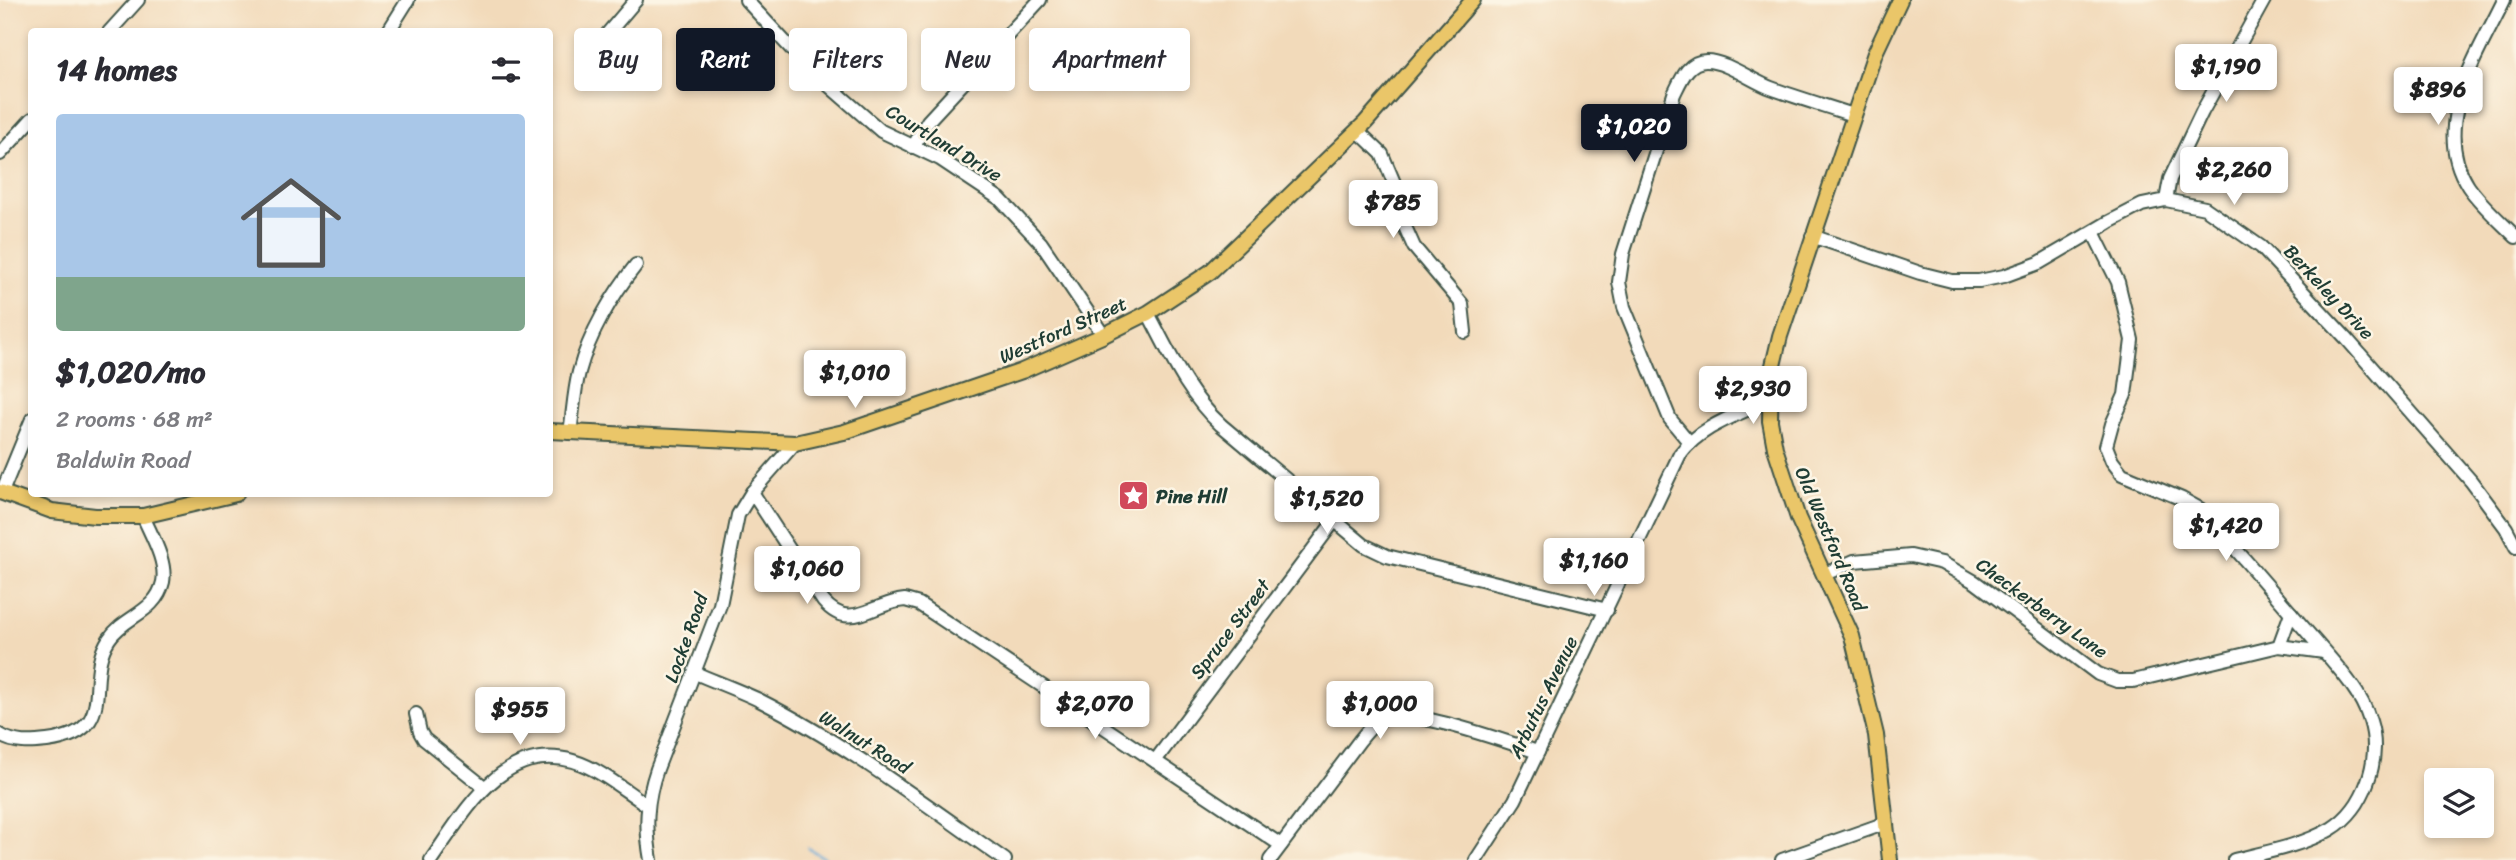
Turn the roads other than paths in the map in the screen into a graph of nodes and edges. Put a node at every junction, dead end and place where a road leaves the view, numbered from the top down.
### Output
1 (138, 0) edge
2 (408, 0) edge
3 (636, 0) edge
4 (1040, 0) edge
5 (1473, 0) edge
6 (1900, 0) edge
7 (2264, 0) edge
8 (2504, 0) edge
9 (752, 2) edge
10 (113, 28) edge
11 (390, 28) edge
12 (612, 28) edge
13 (1853, 115) junction
14 (28, 122) edge
15 (1358, 131) junction
16 (913, 147) junction
17 (0, 154) edge
18 (2166, 200) junction
19 (2093, 232) junction
20 (1812, 236) junction
21 (2516, 237) edge
22 (636, 265) dead end
23 (1148, 313) junction
24 (1465, 332) dead end
25 (1104, 336) junction
26 (1770, 399) junction
27 (28, 428) edge
28 (553, 431) edge
29 (570, 433) junction
30 (1689, 442) junction
31 (794, 443) junction
32 (1, 492) edge
33 (752, 492) junction
34 (223, 497) edge
35 (143, 516) junction
36 (1335, 520) junction
37 (2516, 547) edge
38 (1825, 574) junction
39 (1607, 610) junction
40 (2291, 613) junction
41 (2279, 646) junction
42 (2324, 652) junction
43 (695, 673) junction
44 (416, 714) dead end
45 (0, 736) edge
46 (1538, 752) junction
47 (1156, 761) junction
48 (484, 787) junction
49 (647, 805) junction
50 (1886, 823) junction
51 (1281, 845) junction
52 (431, 860) edge
53 (651, 860) edge
54 (1005, 860) edge
55 (1270, 860) edge
56 (1476, 860) edge
57 (1782, 860) edge
58 (1890, 860) edge
59 (2234, 860) edge

1 - 10 street
2 - 11 street
3 - 12 street
4 - 16 street
5 - 15 main road, Westford Street
6 - 13 main road, Old Westford Road
7 - 18 street
8 - 21 street
9 - 16 street, Courtland Drive
13 - 20 main road, Old Westford Road
13 - 30 street
14 - 17 street
15 - 23 main road, Westford Street
15 - 24 street
16 - 25 street, Courtland Drive
18 - 19 street, Berkeley Drive
18 - 37 street, Berkeley Drive
19 - 20 street, Berkeley Drive
19 - 40 street
20 - 26 main road, Old Westford Road
22 - 29 street
23 - 25 main road, Westford Street
23 - 36 street
25 - 31 main road, Westford Street
26 - 30 street, Arbutus Avenue
26 - 38 main road, Old Westford Road
27 - 32 street
28 - 29 main road, Westford Street
29 - 31 main road, Westford Street
30 - 39 street, Arbutus Avenue
31 - 33 street, Locke Road
32 - 35 main road
33 - 43 street, Locke Road
33 - 47 street
34 - 35 main road
35 - 45 street
36 - 39 street
36 - 47 street, Spruce Street
38 - 41 street, Checkerberry Lane
38 - 50 main road, Old Westford Road
39 - 46 street, Arbutus Avenue
40 - 41 street
40 - 42 street
41 - 42 street, Checkerberry Lane
42 - 59 street
43 - 49 street, Locke Road
43 - 54 street, Walnut Road
44 - 48 street
46 - 51 street
46 - 56 street, Arbutus Avenue
47 - 51 street
48 - 49 street
48 - 52 street
49 - 53 street, Locke Road
50 - 57 street
50 - 58 main road, Old Westford Road
51 - 55 street

